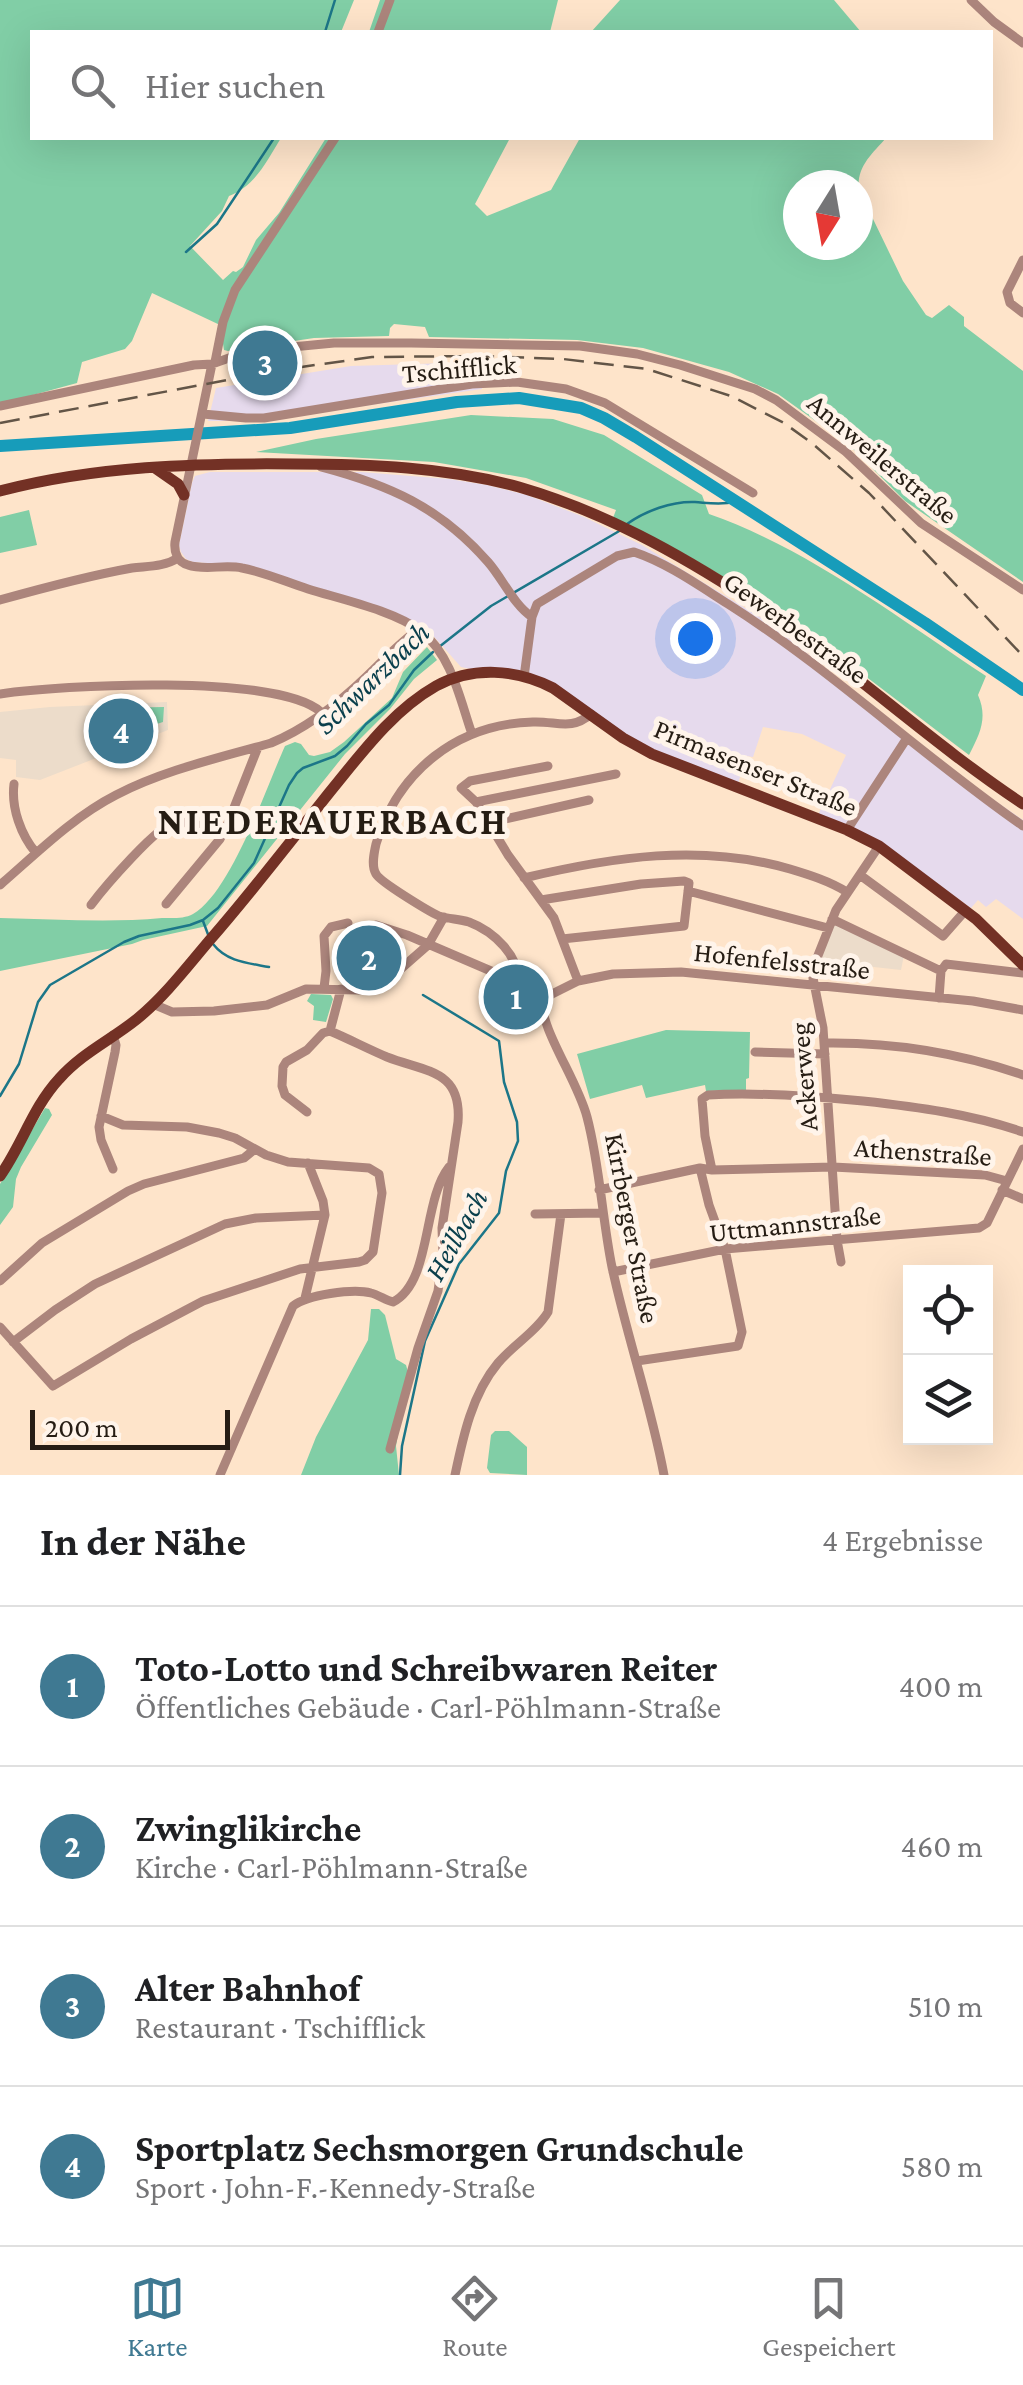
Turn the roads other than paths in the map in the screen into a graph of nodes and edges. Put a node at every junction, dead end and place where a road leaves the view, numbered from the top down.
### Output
1 (390, 0) edge
2 (971, 0) edge
3 (379, 30) edge
4 (1023, 43) edge
5 (334, 140) edge
6 (1023, 260) edge
7 (1023, 313) edge
8 (411, 343) joint
9 (214, 363) junction
10 (0, 406) edge
11 (202, 418) junction
12 (308, 464) junction
13 (191, 465) junction
14 (156, 468) junction
15 (0, 491) edge
16 (753, 494) dead end
17 (184, 495) junction
18 (178, 558) junction
19 (1023, 590) edge
20 (0, 600) edge
21 (532, 617) junction
22 (419, 630) junction
23 (524, 677) junction
24 (453, 678) junction
25 (0, 694) edge
26 (321, 712) junction
27 (591, 714) junction
28 (472, 734) junction
29 (907, 738) junction
30 (258, 747) junction
31 (548, 766) dead end
32 (616, 774) dead end
33 (14, 784) dead end
34 (589, 800) dead end
35 (476, 802) junction
36 (1023, 804) edge
37 (486, 823) junction
38 (1023, 826) edge
39 (847, 830) junction
40 (224, 832) junction
41 (879, 846) junction
42 (36, 853) junction
43 (860, 874) junction
44 (524, 878) junction
45 (0, 885) edge
46 (688, 891) junction
47 (847, 892) junction
48 (541, 900) junction
49 (166, 904) dead end
50 (91, 905) dead end
51 (965, 911) junction
52 (444, 917) junction
53 (348, 924) dead end
54 (830, 924) junction
55 (376, 925) dead end
56 (562, 939) junction
57 (428, 944) junction
58 (1023, 965) edge
59 (941, 970) junction
60 (1023, 974) edge
61 (578, 981) junction
62 (517, 984) junction
63 (813, 984) junction
64 (324, 988) junction
65 (341, 989) junction
66 (540, 996) junction
67 (938, 998) junction
68 (152, 1004) junction
69 (1023, 1010) edge
70 (330, 1031) junction
71 (113, 1036) junction
72 (824, 1048) junction
73 (755, 1052) dead end
74 (1023, 1075) edge
75 (828, 1098) junction
76 (307, 1112) dead end
77 (101, 1116) junction
78 (1023, 1132) edge
79 (255, 1149) junction
80 (1023, 1149) edge
81 (308, 1163) junction
82 (451, 1166) junction
83 (833, 1166) junction
84 (700, 1168) junction
85 (113, 1170) dead end
86 (712, 1170) junction
87 (0, 1176) edge
88 (1005, 1186) junction
89 (599, 1190) junction
90 (1023, 1199) edge
91 (326, 1214) junction
92 (535, 1214) dead end
93 (561, 1214) junction
94 (603, 1214) junction
95 (837, 1240) junction
96 (725, 1250) junction
97 (841, 1262) dead end
98 (312, 1267) junction
99 (613, 1272) junction
100 (0, 1280) edge
101 (305, 1298) junction
102 (0, 1327) edge
103 (13, 1342) junction
104 (637, 1361) junction
105 (390, 1449) dead end
106 (220, 1475) edge
107 (455, 1475) edge
108 (664, 1475) edge

1 - 3 street
2 - 4 street
5 - 9 street
6 - 7 street
8 - 9 street, Tschifflick
8 - 19 street, Annweilerstraße
9 - 10 street, Tschifflick
9 - 11 street
11 - 13 street
11 - 16 street, Tschifflick
12 - 13 main road
12 - 21 street
12 - 36 main road
13 - 14 main road
13 - 17 street
14 - 15 main road
14 - 17 main road
17 - 18 street
18 - 20 street
18 - 22 street
21 - 23 street
21 - 29 street, Gewerbestraße
22 - 24 street
22 - 26 street
23 - 24 main road
23 - 27 main road, Pirmasenser Straße
24 - 28 street
24 - 68 main road
25 - 26 street
26 - 30 street
27 - 28 street
27 - 39 main road, Pirmasenser Straße
28 - 52 street
29 - 38 street, Gewerbestraße
29 - 39 street
30 - 40 street
30 - 42 street
31 - 35 street
32 - 35 street
33 - 42 street
34 - 37 street
35 - 37 street
37 - 44 street
39 - 41 main road, Pirmasenser Straße
40 - 49 street
40 - 50 street
41 - 43 street, Ackerweg
41 - 51 main road, Pirmasenser Straße
42 - 45 street
43 - 47 street, Ackerweg
43 - 51 street
44 - 47 street
44 - 48 street
46 - 48 street
46 - 54 street
46 - 56 street
47 - 54 street, Ackerweg
48 - 56 street
51 - 58 main road, Pirmasenser Straße
52 - 57 street
52 - 62 street
53 - 64 street
54 - 59 street
54 - 63 street, Ackerweg
55 - 57 street
56 - 61 street
57 - 62 street
57 - 65 street
59 - 60 street
59 - 67 street
61 - 63 street, Hofenfelsstraße
61 - 66 street, Hofenfelsstraße
62 - 66 street
63 - 67 street, Hofenfelsstraße
63 - 72 street, Ackerweg
64 - 65 street
64 - 68 street
65 - 70 street
66 - 89 street, Kirrberger Straße
67 - 69 street, Hofenfelsstraße
68 - 71 main road
70 - 76 street
70 - 82 street
71 - 77 street
71 - 87 main road
72 - 73 street
72 - 74 street
72 - 75 street, Ackerweg
75 - 78 street
75 - 83 street, Ackerweg
75 - 86 street
77 - 79 street
77 - 85 street
79 - 81 street
79 - 100 street
80 - 88 street
81 - 91 street
81 - 98 street
82 - 101 street
82 - 105 street
83 - 86 street, Athenstraße
83 - 88 street, Athenstraße
83 - 95 street, Ackerweg
84 - 86 street, Athenstraße
84 - 89 street, Athenstraße
84 - 96 street
88 - 90 street, Athenstraße
88 - 95 street, Uttmannstraße
89 - 94 street, Kirrberger Straße
91 - 98 street
91 - 103 street
92 - 93 street
93 - 94 street
93 - 107 street
94 - 99 street, Kirrberger Straße
95 - 96 street, Uttmannstraße
95 - 97 street, Ackerweg
96 - 99 street, Uttmannstraße
96 - 104 street
98 - 101 street
98 - 103 street
99 - 104 street, Kirrberger Straße
101 - 106 street
102 - 103 street
104 - 108 street, Kirrberger Straße

